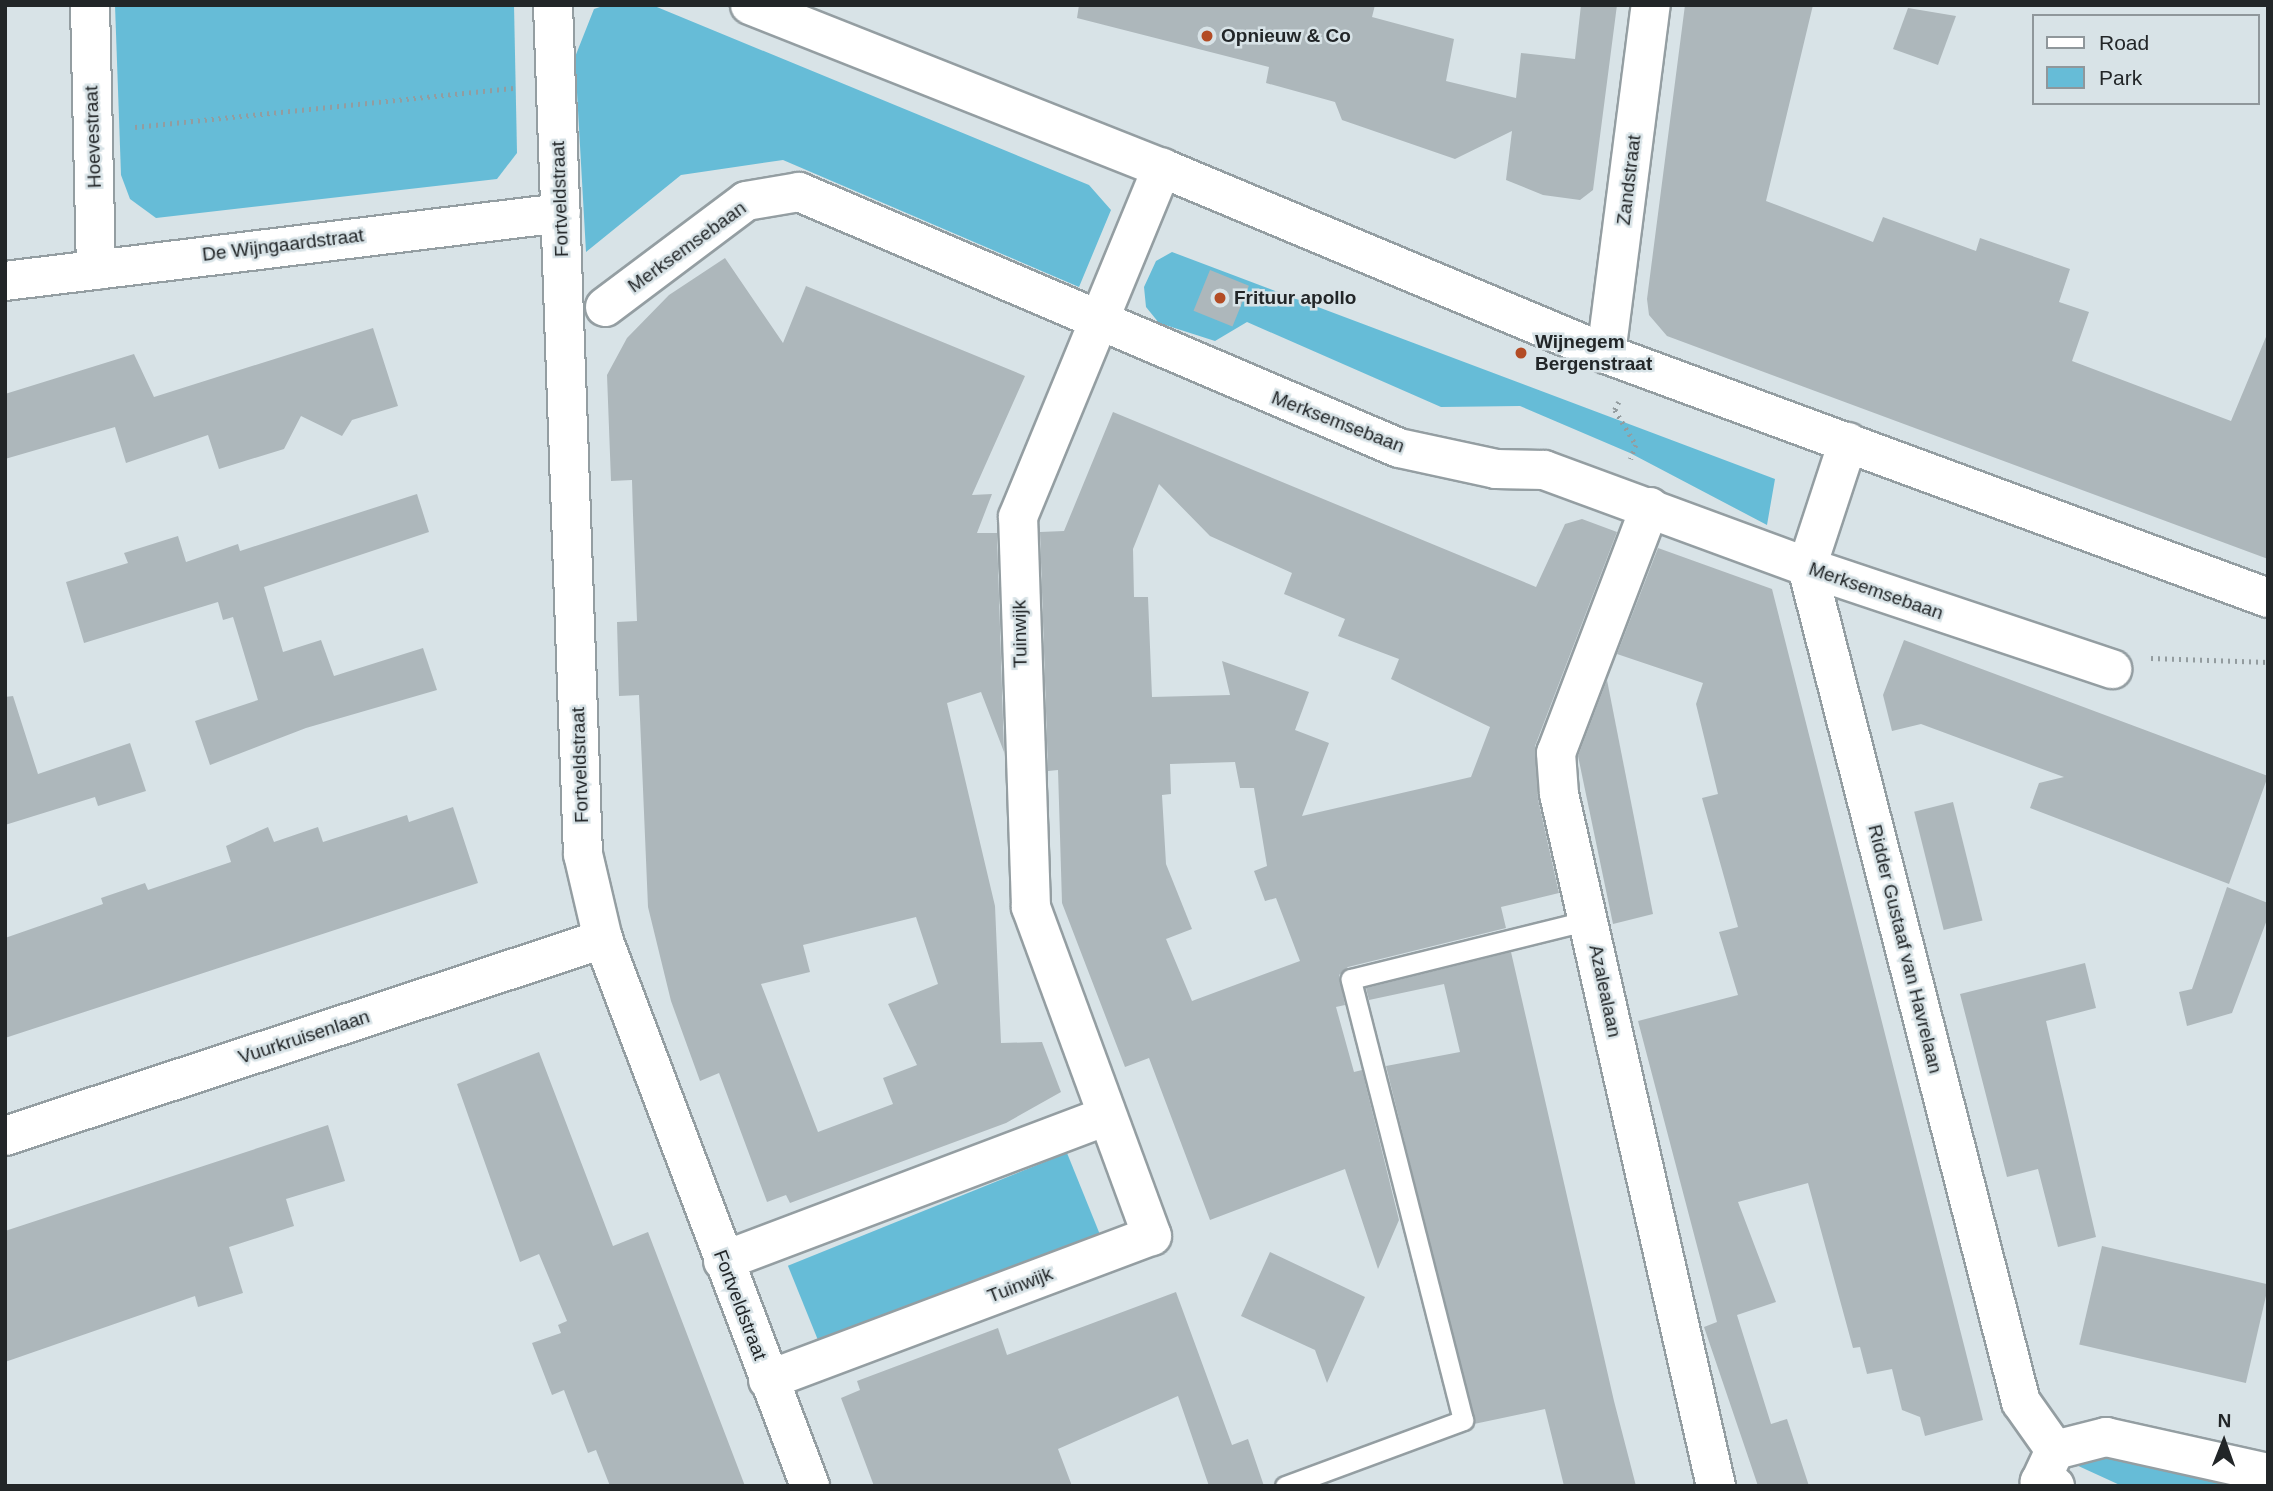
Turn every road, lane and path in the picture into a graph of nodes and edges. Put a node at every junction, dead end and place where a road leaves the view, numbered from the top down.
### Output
1 (90, 5) edge
2 (553, 5) edge
3 (750, 5) edge
4 (1651, 5) edge
5 (556, 83) junction
6 (93, 132) junction
7 (1162, 168) junction
8 (561, 213) junction
9 (96, 270) junction
10 (5, 281) edge
11 (605, 307) dead end
12 (1097, 324) junction
13 (1621, 360) junction
14 (1848, 442) junction
15 (1635, 502) junction
16 (1807, 568) junction
17 (2268, 598) edge
18 (2268, 662) edge
19 (2112, 669) joint
20 (1590, 920) junction
21 (603, 939) junction
22 (1107, 1116) junction
23 (5, 1136) edge
24 (723, 1261) junction
25 (768, 1380) junction
26 (2268, 1473) edge
27 (2047, 1476) edge
28 (810, 1486) edge
29 (1285, 1486) edge
30 (1716, 1486) edge

1 - 6 street, Hoevestraat
2 - 5 street, Fortveldstraat
3 - 7 street
4 - 13 street, Zandstraat
5 - 6 path
5 - 8 street, Fortveldstraat
6 - 9 street, Hoevestraat
7 - 12 street, Tuinwijk
7 - 13 street
8 - 9 street, De Wijngaardstraat
8 - 21 street, Fortveldstraat
9 - 10 street, De Wijngaardstraat
11 - 12 street, Merksemsebaan
12 - 15 street, Merksemsebaan
12 - 22 street, Tuinwijk
13 - 14 street
13 - 15 path
14 - 16 street
14 - 17 street
15 - 16 street, Merksemsebaan
15 - 20 street, Azalealaan
16 - 19 street, Merksemsebaan
16 - 27 street, Ridder Gustaaf van Havrelaan
18 - 19 path
20 - 29 lane
20 - 30 street, Azalealaan
21 - 23 street, Vuurkruisenlaan
21 - 24 street, Fortveldstraat
22 - 24 street
22 - 25 street, Tuinwijk
24 - 25 street, Fortveldstraat
25 - 28 street, Fortveldstraat
26 - 27 street, Ridder Gustaaf van Havrelaan

